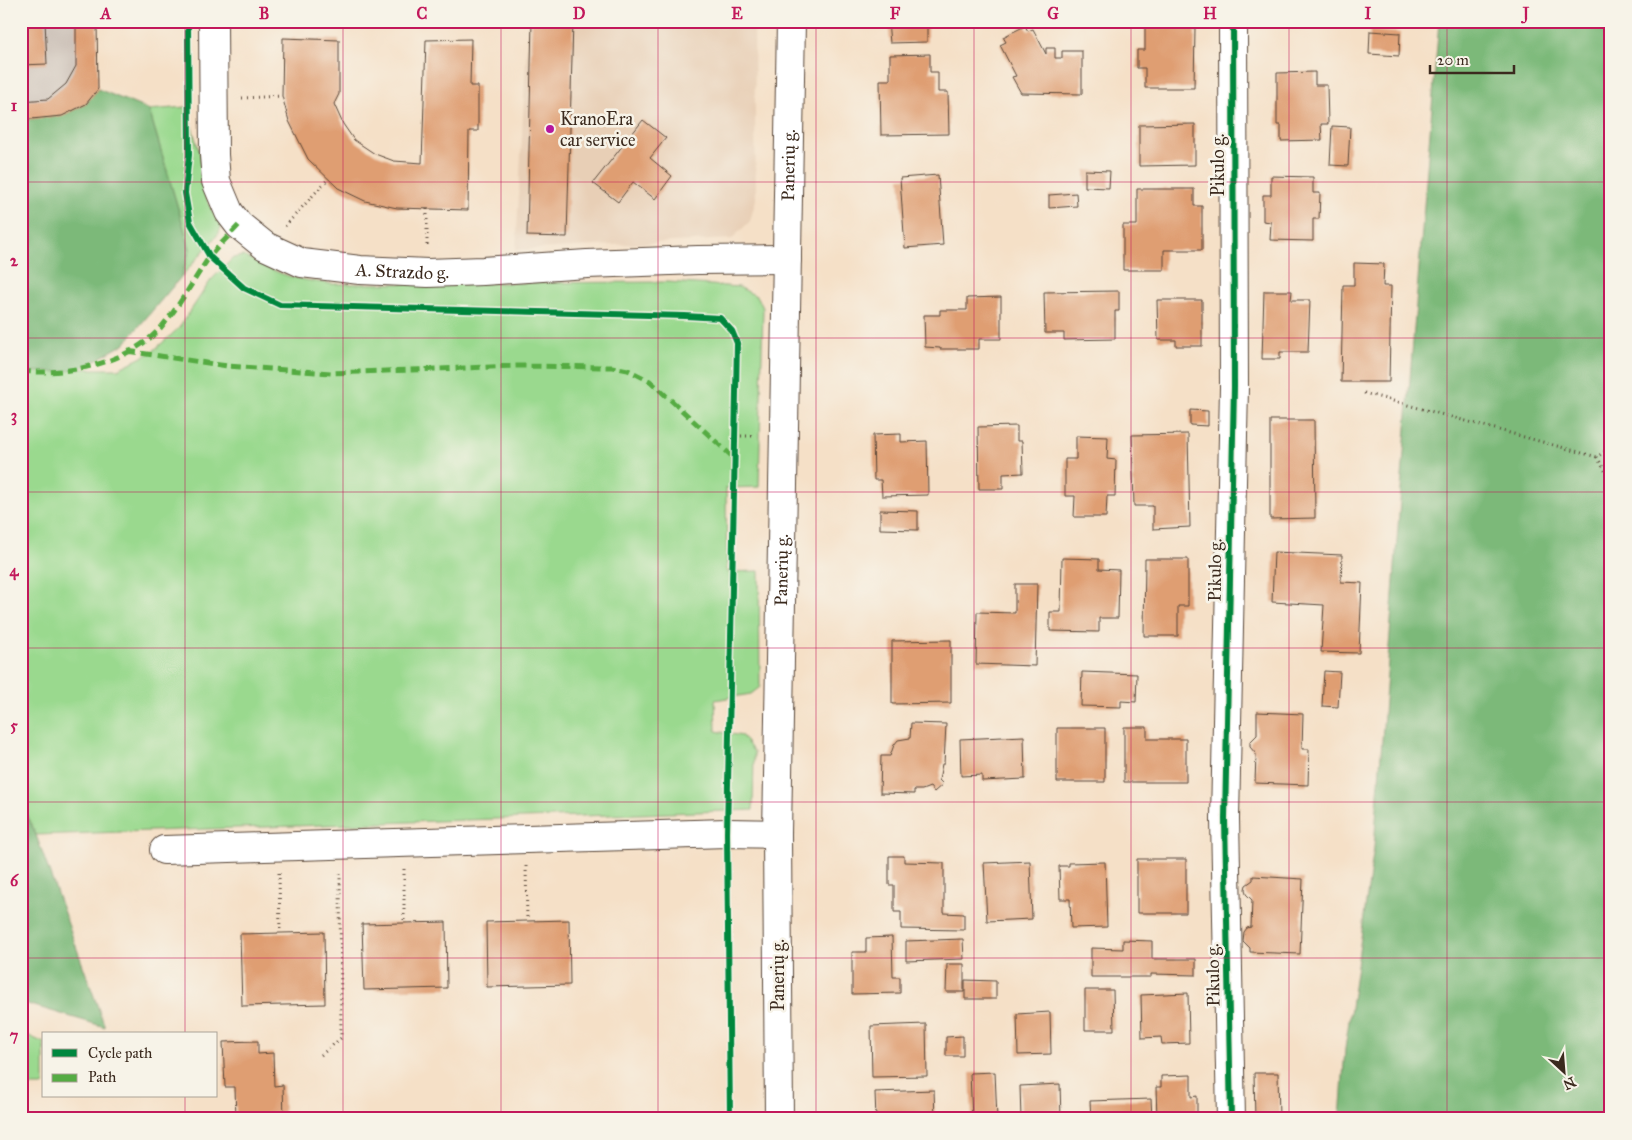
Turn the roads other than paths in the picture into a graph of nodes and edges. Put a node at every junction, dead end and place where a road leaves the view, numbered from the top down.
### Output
1 (213, 21) edge
2 (791, 21) edge
3 (1233, 21) edge
4 (787, 259) junction
5 (778, 834) junction
6 (164, 850) dead end
7 (779, 1119) edge
8 (1231, 1119) edge

1 - 4 street, A. Strazdo g.
2 - 4 street, Panerių g.
3 - 8 street, Pikulo g.
4 - 5 street, Panerių g.
5 - 6 street
5 - 7 street, Panerių g.

